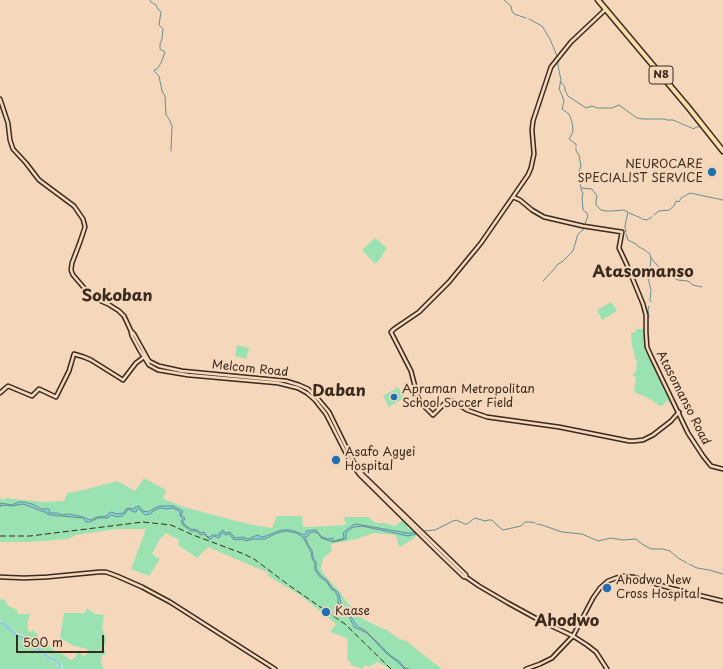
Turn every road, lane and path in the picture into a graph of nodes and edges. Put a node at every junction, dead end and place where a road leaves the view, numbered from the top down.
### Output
1 (600, 0) edge
2 (606, 9) junction
3 (0, 99) edge
4 (723, 148) edge
5 (723, 151) edge
6 (516, 193) junction
7 (513, 197) junction
8 (520, 200) junction
9 (145, 357) junction
10 (0, 393) edge
11 (679, 412) junction
12 (723, 469) edge
13 (0, 577) edge
14 (723, 601) edge
15 (573, 636) junction
16 (275, 669) edge
17 (526, 669) edge
18 (607, 669) edge

1 - 2 highway, N8
1 - 4 highway, N8
2 - 5 highway, N8
2 - 6 street
3 - 9 street, Melcom Road
6 - 7 street
6 - 8 street
7 - 8 street
7 - 11 street
8 - 11 street, Atasomanso Road
9 - 10 street
9 - 15 street, Melcom Road
11 - 12 street, Atasomanso Road
13 - 16 street
14 - 15 street
15 - 17 street
15 - 18 street

